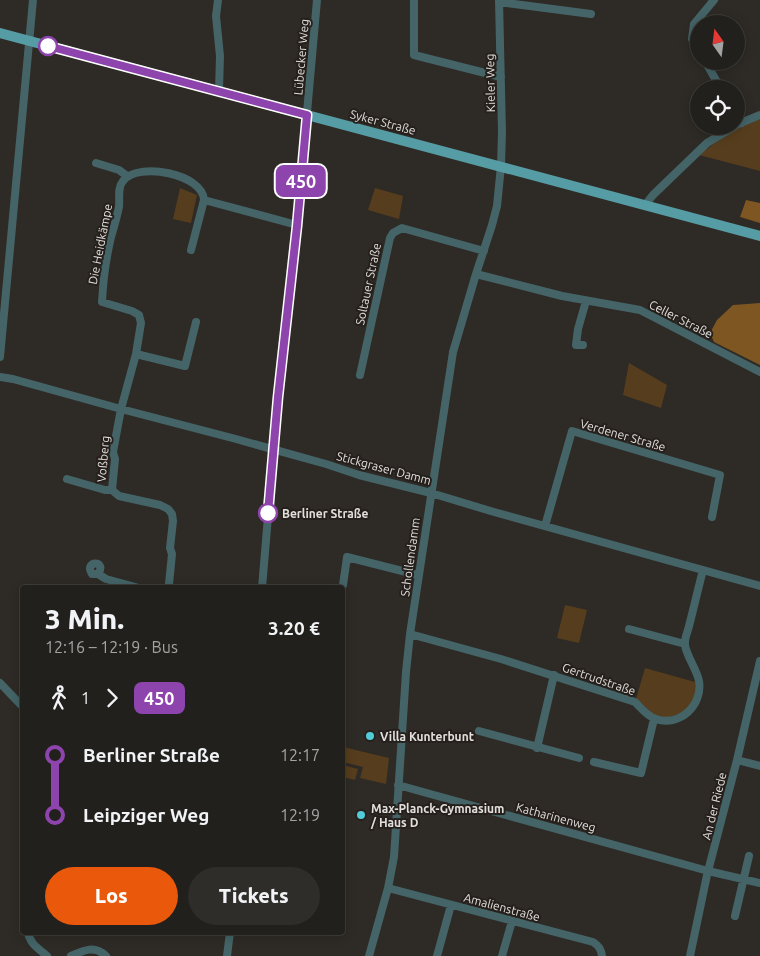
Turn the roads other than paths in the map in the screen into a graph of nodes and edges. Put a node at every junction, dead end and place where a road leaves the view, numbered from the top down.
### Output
1 (33, 0) edge
2 (218, 0) edge
3 (316, 0) edge
4 (414, 0) edge
5 (714, 0) edge
6 (499, 1) edge
7 (591, 14) dead end
8 (702, 15) edge
9 (0, 33) edge
10 (29, 41) junction
11 (501, 77) junction
12 (218, 92) junction
13 (307, 115) junction
14 (760, 115) edge
15 (745, 122) edge
16 (722, 135) edge
17 (96, 163) dead end
18 (501, 166) junction
19 (127, 176) junction
20 (204, 200) junction
21 (645, 205) junction
22 (297, 226) junction
23 (760, 236) edge
24 (191, 250) dead end
25 (484, 251) junction
26 (476, 274) junction
27 (586, 301) junction
28 (196, 322) dead end
29 (583, 345) dead end
30 (136, 354) junction
31 (0, 357) edge
32 (760, 372) edge
33 (360, 375) dead end
34 (0, 377) edge
35 (121, 409) junction
36 (274, 449) junction
37 (67, 478) dead end
38 (112, 490) junction
39 (431, 492) junction
40 (712, 517) dead end
41 (545, 526) junction
42 (703, 570) junction
43 (98, 574) dead end
44 (418, 575) junction
45 (128, 585) edge
46 (168, 585) edge
47 (262, 585) edge
48 (343, 585) dead end
49 (760, 586) edge
50 (629, 630) dead end
51 (410, 634) junction
52 (685, 644) junction
53 (760, 661) edge
54 (554, 675) junction
55 (0, 684) edge
56 (20, 704) edge
57 (654, 719) junction
58 (479, 731) dead end
59 (537, 748) junction
60 (578, 758) dead end
61 (737, 760) junction
62 (594, 762) dead end
63 (760, 766) edge
64 (398, 785) junction
65 (749, 856) dead end
66 (708, 870) junction
67 (743, 879) junction
68 (760, 883) edge
69 (388, 888) junction
70 (451, 905) junction
71 (735, 916) dead end
72 (512, 921) junction
73 (27, 935) edge
74 (230, 935) edge
75 (46, 956) edge
76 (71, 956) edge
77 (106, 956) edge
78 (227, 956) edge
79 (369, 956) edge
80 (437, 956) edge
81 (502, 956) edge
82 (602, 956) edge
83 (690, 956) edge

1 - 10 street
2 - 12 street
3 - 13 street, Lübecker Weg
4 - 11 street
5 - 8 street
6 - 7 street
6 - 11 street, Kieler Weg
9 - 10 main road, Syker Straße
10 - 12 main road, Syker Straße
10 - 31 street
11 - 18 street, Kieler Weg
12 - 13 main road, Syker Straße
13 - 18 main road, Syker Straße
13 - 22 street
14 - 15 street
16 - 21 street
17 - 19 street
18 - 21 main road, Syker Straße
18 - 25 street, Schollendamm
19 - 20 street
19 - 30 street, Die Heidkämpe
20 - 22 street
20 - 24 street
21 - 23 main road, Syker Straße
22 - 36 street
25 - 26 street, Schollendamm
25 - 33 street, Soltauer Straße
26 - 27 street, Celler Straße
26 - 39 street, Schollendamm
27 - 29 street
27 - 32 street, Celler Straße
28 - 30 street
30 - 35 street, Die Heidkämpe
34 - 35 street, Stickgraser Damm
35 - 36 street, Stickgraser Damm
35 - 38 street, Voßberg
36 - 39 street, Stickgraser Damm
36 - 47 street
37 - 38 street
38 - 46 street, Voßberg
39 - 41 street, Stickgraser Damm
39 - 44 street, Schollendamm
40 - 41 street, Verdener Straße
41 - 42 street, Stickgraser Damm
42 - 49 street, Stickgraser Damm
42 - 52 street
43 - 45 street
44 - 48 street
44 - 51 street, Schollendamm
50 - 52 street
51 - 54 street, Gertrudstraße
51 - 64 street, Schollendamm
52 - 57 street
53 - 61 street, An der Riede
54 - 57 street, Gertrudstraße
54 - 59 street
55 - 56 street
57 - 62 street
58 - 59 street
59 - 60 street
61 - 63 street
61 - 66 street, An der Riede
64 - 66 street, Katharinenweg
64 - 69 street, Schollendamm
65 - 67 street
66 - 67 street, Katharinenweg
66 - 83 street, An der Riede
67 - 68 street, Katharinenweg
67 - 71 street
69 - 70 street, Amalienstraße
69 - 79 street, Schollendamm
70 - 72 street, Amalienstraße
70 - 80 street
72 - 81 street
72 - 82 street, Amalienstraße
73 - 75 street
74 - 78 street
76 - 77 street

